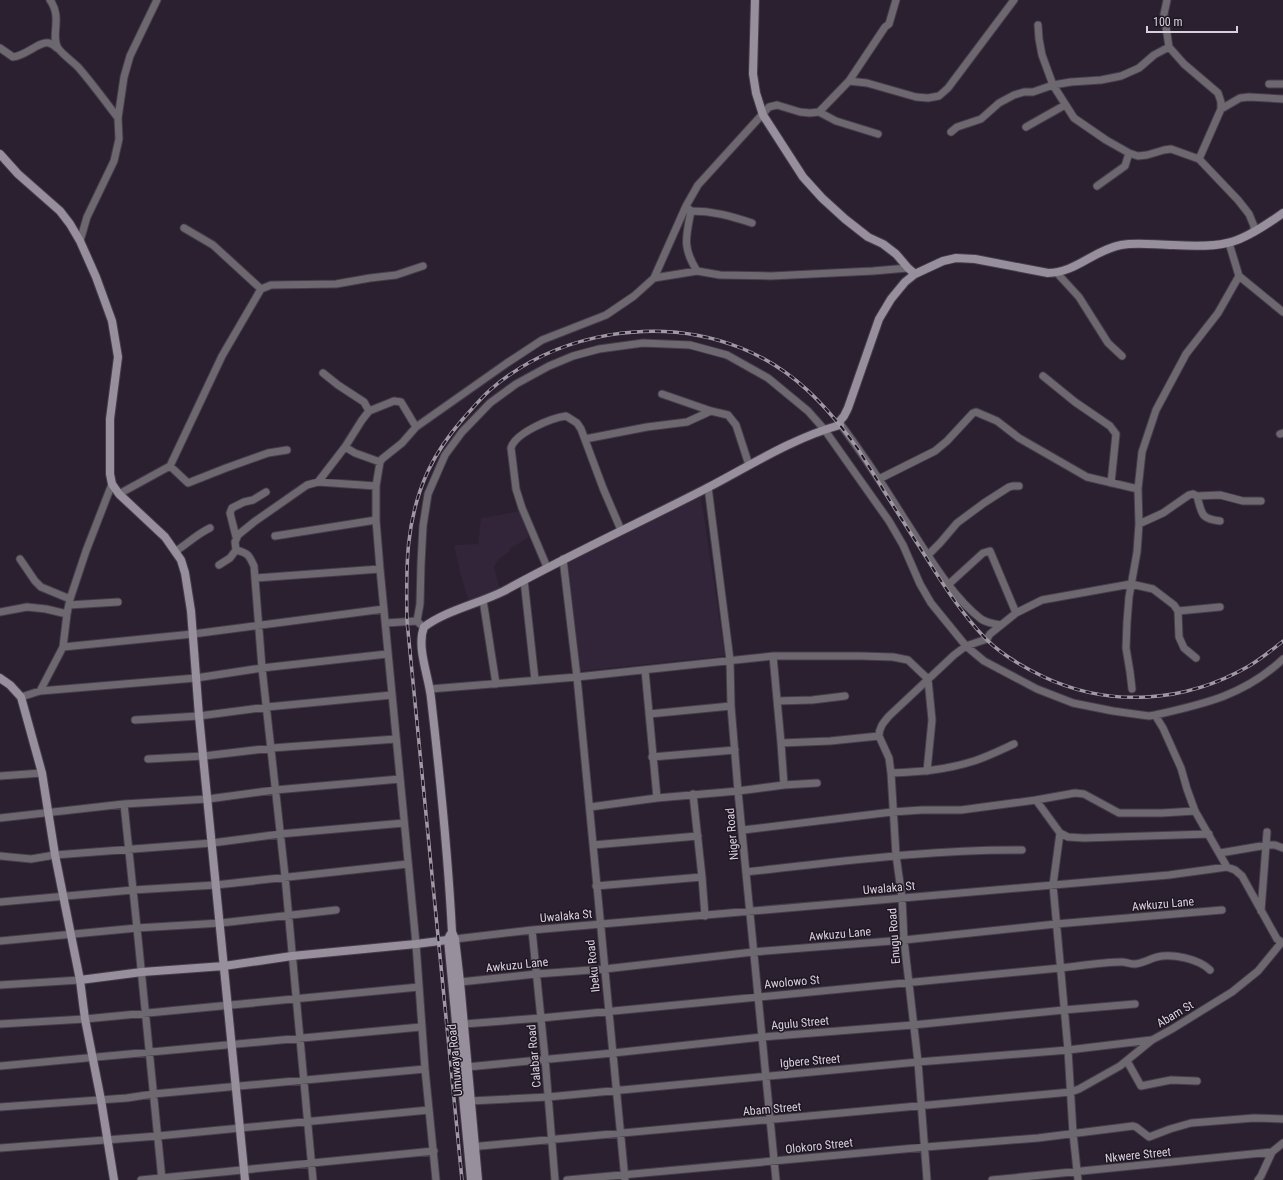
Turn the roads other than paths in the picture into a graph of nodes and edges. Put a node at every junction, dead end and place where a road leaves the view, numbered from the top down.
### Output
1 (50, 0) edge
2 (157, 0) edge
3 (755, 0) edge
4 (896, 0) edge
5 (1014, 0) edge
6 (1167, 0) edge
7 (1038, 25) dead end
8 (1169, 46) junction
9 (0, 48) edge
10 (57, 48) junction
11 (849, 81) junction
12 (1269, 84) dead end
13 (1283, 84) edge
14 (1053, 85) junction
15 (1283, 99) edge
16 (1065, 105) junction
17 (1221, 109) junction
18 (819, 112) junction
19 (763, 115) junction
20 (118, 118) junction
21 (1026, 127) dead end
22 (951, 132) dead end
23 (878, 134) dead end
24 (1129, 153) junction
25 (0, 154) edge
26 (1199, 159) junction
27 (1097, 186) dead end
28 (688, 209) junction
29 (1283, 212) edge
30 (752, 223) dead end
31 (184, 228) dead end
32 (1254, 232) junction
33 (80, 241) junction
34 (1229, 243) junction
35 (423, 266) dead end
36 (908, 268) junction
37 (697, 271) junction
38 (1057, 273) junction
39 (915, 274) junction
40 (1240, 276) junction
41 (654, 278) junction
42 (261, 289) junction
43 (1283, 312) edge
44 (1122, 356) dead end
45 (323, 373) dead end
46 (1043, 376) dead end
47 (662, 394) dead end
48 (369, 411) junction
49 (711, 411) junction
50 (838, 422) junction
51 (416, 427) junction
52 (824, 430) junction
53 (585, 439) junction
54 (345, 447) junction
55 (287, 450) dead end
56 (380, 462) junction
57 (749, 465) junction
58 (170, 466) junction
59 (879, 479) junction
60 (318, 482) junction
61 (1111, 483) junction
62 (112, 484) junction
63 (376, 486) junction
64 (1019, 486) dead end
65 (708, 487) junction
66 (1138, 489) junction
67 (266, 492) dead end
68 (119, 494) junction
69 (1196, 496) junction
70 (1261, 501) dead end
71 (376, 520) junction
72 (1220, 521) dead end
73 (1139, 524) junction
74 (210, 528) dead end
75 (621, 530) junction
76 (275, 536) dead end
77 (236, 538) junction
78 (236, 550) junction
79 (176, 551) junction
80 (928, 555) junction
81 (20, 559) dead end
82 (563, 559) junction
83 (220, 565) dead end
84 (547, 567) junction
85 (380, 569) junction
86 (256, 578) junction
87 (524, 580) junction
88 (949, 584) junction
89 (1131, 584) junction
90 (483, 600) junction
91 (69, 602) junction
92 (118, 602) dead end
93 (1220, 607) dead end
94 (384, 609) junction
95 (1178, 611) junction
96 (0, 612) edge
97 (1016, 613) junction
98 (67, 614) junction
99 (386, 623) junction
100 (259, 624) junction
101 (421, 624) junction
102 (1001, 625) junction
103 (192, 634) junction
104 (966, 646) junction
105 (63, 647) junction
106 (387, 654) junction
107 (773, 656) junction
108 (1196, 658) dead end
109 (1283, 659) edge
110 (730, 660) junction
111 (262, 668) junction
112 (645, 670) junction
113 (577, 677) junction
114 (0, 678) edge
115 (196, 678) junction
116 (928, 679) junction
117 (535, 680) junction
118 (496, 684) junction
119 (430, 689) junction
120 (1132, 689) dead end
121 (40, 691) junction
122 (392, 695) junction
123 (845, 696) dead end
124 (21, 697) junction
125 (776, 701) junction
126 (731, 706) junction
127 (267, 707) junction
128 (649, 714) junction
129 (1155, 715) junction
130 (199, 716) junction
131 (135, 720) dead end
132 (879, 736) junction
133 (396, 739) junction
134 (781, 743) junction
135 (1014, 744) dead end
136 (272, 748) junction
137 (735, 750) junction
138 (204, 756) junction
139 (652, 757) junction
140 (148, 758) dead end
141 (927, 771) junction
142 (42, 773) junction
143 (890, 773) junction
144 (0, 776) edge
145 (400, 779) junction
146 (817, 783) dead end
147 (784, 785) junction
148 (276, 790) junction
149 (738, 791) junction
150 (693, 794) junction
151 (657, 798) junction
152 (208, 799) junction
153 (1036, 800) junction
154 (124, 804) junction
155 (590, 807) junction
156 (1196, 811) junction
157 (892, 812) junction
158 (49, 813) junction
159 (0, 818) edge
160 (404, 823) junction
161 (743, 830) junction
162 (1267, 832) dead end
163 (1060, 833) junction
164 (280, 834) junction
165 (1209, 834) junction
166 (698, 836) junction
167 (212, 842) junction
168 (593, 845) junction
169 (1267, 845) junction
170 (1283, 848) edge
171 (130, 850) junction
172 (1022, 850) dead end
173 (1220, 853) junction
174 (55, 855) junction
175 (896, 855) junction
176 (0, 856) edge
177 (408, 864) junction
178 (1227, 867) junction
179 (746, 872) junction
180 (285, 876) junction
181 (702, 876) junction
182 (216, 885) junction
183 (1053, 885) junction
184 (596, 886) junction
185 (133, 890) junction
186 (63, 896) junction
187 (902, 898) junction
188 (0, 902) edge
189 (336, 910) dead end
190 (1222, 910) dead end
191 (1261, 911) junction
192 (750, 912) junction
193 (288, 914) junction
194 (705, 916) junction
195 (221, 923) junction
196 (600, 924) junction
197 (1056, 924) junction
198 (138, 928) junction
199 (532, 930) junction
200 (70, 934) junction
201 (452, 937) junction
202 (904, 940) junction
203 (0, 941) edge
204 (1282, 943) edge
205 (416, 944) junction
206 (753, 952) junction
207 (292, 956) junction
208 (224, 966) junction
209 (605, 968) junction
210 (1060, 968) junction
211 (1210, 970) dead end
212 (142, 972) junction
213 (536, 974) junction
214 (80, 980) junction
215 (460, 982) junction
216 (909, 982) junction
217 (0, 984) edge
218 (419, 987) junction
219 (758, 996) junction
220 (296, 998) junction
221 (227, 1004) junction
222 (1135, 1004) dead end
223 (1064, 1010) junction
224 (609, 1011) junction
225 (146, 1013) junction
226 (541, 1018) junction
227 (85, 1019) junction
228 (0, 1024) edge
229 (464, 1024) junction
230 (913, 1025) junction
231 (421, 1027) junction
232 (762, 1037) junction
233 (299, 1039) junction
234 (1152, 1040) junction
235 (232, 1045) junction
236 (1068, 1050) junction
237 (150, 1052) junction
238 (613, 1053) junction
239 (545, 1058) junction
240 (93, 1059) junction
241 (1127, 1061) junction
242 (918, 1062) junction
243 (0, 1066) edge
244 (467, 1066) junction
245 (425, 1069) junction
246 (766, 1077) junction
247 (303, 1080) junction
248 (1197, 1081) dead end
249 (236, 1087) junction
250 (617, 1091) junction
251 (1070, 1092) junction
252 (153, 1094) junction
253 (548, 1097) junction
254 (101, 1100) junction
255 (470, 1102) junction
256 (922, 1105) junction
257 (0, 1107) edge
258 (429, 1110) junction
259 (1283, 1119) edge
260 (769, 1120) junction
261 (307, 1122) junction
262 (240, 1129) junction
263 (620, 1133) junction
264 (1073, 1133) junction
265 (158, 1136) junction
266 (552, 1139) junction
267 (108, 1140) junction
268 (1282, 1146) edge
269 (471, 1147) junction
270 (926, 1147) junction
271 (0, 1148) edge
272 (434, 1151) junction
273 (1272, 1152) junction
274 (312, 1162) junction
275 (774, 1162) junction
276 (244, 1170) junction
277 (1078, 1176) edge
278 (625, 1178) edge
279 (162, 1179) edge
280 (114, 1180) edge
281 (141, 1180) edge
282 (245, 1180) edge
283 (313, 1180) edge
284 (436, 1180) edge
285 (471, 1180) edge
286 (478, 1180) edge
287 (554, 1180) edge
288 (567, 1180) edge
289 (776, 1180) edge
290 (928, 1180) edge
291 (992, 1180) edge
292 (1258, 1180) edge

1 - 10 street
2 - 20 street
3 - 19 street
4 - 11 street
5 - 11 street
6 - 8 street
7 - 14 street
8 - 14 street
8 - 17 street
9 - 10 street
10 - 20 street
11 - 18 street
12 - 13 street
14 - 16 street
14 - 22 street
15 - 17 street
16 - 21 street
16 - 24 street
17 - 26 street
18 - 19 street
18 - 23 street
19 - 28 street
19 - 36 street
20 - 33 street
24 - 26 street
24 - 27 street
25 - 33 street
26 - 32 street
28 - 30 street
28 - 37 street
28 - 41 street
29 - 32 street
31 - 42 street
32 - 34 street
33 - 62 street
34 - 38 street
34 - 40 street
35 - 42 street
36 - 37 street
36 - 39 street
37 - 41 street
38 - 39 street
38 - 44 street
39 - 50 street
40 - 43 street
40 - 66 street
41 - 51 street
42 - 58 street
45 - 48 street
46 - 61 street
47 - 49 street
48 - 51 street
48 - 54 street
49 - 53 street
49 - 57 street
50 - 52 street
50 - 59 street
51 - 56 street
52 - 57 street
52 - 101 street
52 - 104 street
53 - 75 street
53 - 84 street
54 - 56 street
54 - 60 street
55 - 58 street
56 - 63 street
57 - 65 street
58 - 68 street
59 - 61 street
59 - 80 street
60 - 63 street
60 - 77 street
61 - 66 street
62 - 68 street
62 - 91 street
63 - 71 street
64 - 80 street
65 - 75 street
65 - 110 street, Niger Road
66 - 73 street
67 - 77 street
68 - 79 street
69 - 70 street
69 - 72 street
69 - 73 street
71 - 76 street
71 - 85 street
73 - 89 street
74 - 79 street
75 - 82 street
77 - 78 street
78 - 83 street
78 - 86 street
79 - 103 street
80 - 88 street
81 - 91 street
82 - 84 street
82 - 113 street, Ibeku Road
84 - 87 street
85 - 86 street
85 - 94 street
86 - 100 street
87 - 90 street
87 - 117 street
88 - 97 street
88 - 102 street
89 - 95 street
89 - 97 street
89 - 120 street
90 - 101 street
90 - 118 street
91 - 92 street
91 - 98 street
93 - 95 street
94 - 99 street
94 - 100 street
95 - 108 street
96 - 98 street
97 - 102 street
98 - 105 street
99 - 101 street
99 - 106 street
100 - 103 street
100 - 111 street
101 - 119 street
102 - 104 street
103 - 105 street
103 - 115 street
104 - 116 street
104 - 129 street
105 - 121 street
106 - 111 street
106 - 122 street
107 - 110 street
107 - 116 street
107 - 125 street
109 - 129 street
110 - 112 street
110 - 126 street, Niger Road
111 - 115 street
111 - 127 street
112 - 113 street
112 - 128 street
113 - 117 street
113 - 155 street, Ibeku Road
114 - 124 street
115 - 121 street
115 - 130 street
116 - 132 street
116 - 141 street
117 - 118 street
118 - 119 street
119 - 201 street
121 - 124 street
122 - 127 street
122 - 133 street
123 - 125 street
124 - 142 street
125 - 134 street
126 - 128 street
126 - 137 street, Niger Road
127 - 130 street
127 - 136 street
128 - 139 street
129 - 156 street
130 - 131 street
130 - 138 street
132 - 134 street
132 - 143 street, Enugu Road
133 - 136 street
133 - 145 street
134 - 147 street
135 - 141 street
136 - 138 street
136 - 148 street
137 - 139 street
137 - 149 street, Niger Road
138 - 140 street
138 - 152 street
139 - 151 street
141 - 143 street
142 - 144 street
142 - 158 street
143 - 157 street, Enugu Road
145 - 148 street
145 - 160 street
146 - 147 street
147 - 149 street
148 - 152 street
148 - 164 street
149 - 150 street
149 - 161 street, Niger Road
150 - 151 street
150 - 166 street
151 - 155 street
152 - 154 street
152 - 167 street
153 - 156 street
153 - 157 street
153 - 163 street
154 - 158 street
154 - 171 street
155 - 168 street, Ibeku Road
156 - 165 street
157 - 161 street
157 - 175 street, Enugu Road
158 - 159 street
158 - 174 street
160 - 164 street
160 - 177 street
161 - 179 street, Niger Road
162 - 169 street
163 - 165 street
163 - 183 street
164 - 167 street
164 - 180 street
165 - 173 street
166 - 168 street
166 - 181 street
167 - 171 street
167 - 182 street
168 - 184 street, Ibeku Road
169 - 170 street
169 - 173 street
169 - 191 street
171 - 174 street
171 - 185 street
172 - 175 street
173 - 178 street
174 - 176 street
174 - 186 street
175 - 179 street
175 - 187 street, Enugu Road
177 - 180 street
177 - 205 street
178 - 183 street, Uwalaka St
178 - 191 street
179 - 192 street, Niger Road
180 - 182 street
180 - 193 street
181 - 184 street
181 - 194 street
182 - 185 street
182 - 195 street
183 - 187 street, Uwalaka St
183 - 197 street
184 - 196 street, Ibeku Road
185 - 186 street
185 - 198 street
186 - 188 street
186 - 200 street
187 - 192 street, Uwalaka St
187 - 202 street, Enugu Road
189 - 193 street
190 - 197 street, Awkuzu Lane
191 - 204 street
192 - 194 street, Uwalaka St
192 - 206 street, Niger Road
193 - 195 street
193 - 207 street
194 - 196 street, Uwalaka St
195 - 198 street
195 - 208 street
196 - 199 street, Uwalaka St
196 - 209 street, Ibeku Road
197 - 202 street, Awkuzu Lane
197 - 210 street
198 - 200 street
198 - 212 street
199 - 201 street, Uwalaka St
199 - 213 street, Calabar Road
200 - 203 street
200 - 214 street
201 - 205 street
201 - 215 street, Umuwaya Road
201 - 269 street, Umuwaya Road
202 - 206 street, Awkuzu Lane
202 - 216 street, Enugu Road
204 - 234 street, Abam St
205 - 207 street
205 - 218 street
206 - 209 street, Awkuzu Lane
206 - 219 street, Niger Road
207 - 208 street
207 - 220 street
208 - 212 street
208 - 221 street
209 - 213 street, Awkuzu Lane
209 - 224 street, Ibeku Road
210 - 211 street, Awolowo St
210 - 216 street, Awolowo St
210 - 223 street
212 - 214 street
212 - 225 street
213 - 215 street, Awkuzu Lane
213 - 226 street, Calabar Road
214 - 217 street
214 - 227 street
215 - 229 street, Umuwaya Road
216 - 219 street, Awolowo St
216 - 230 street, Enugu Road
218 - 220 street
218 - 231 street
219 - 224 street, Awolowo St
219 - 232 street, Niger Road
220 - 221 street
220 - 233 street
221 - 225 street
221 - 235 street
222 - 223 street, Agulu Street
223 - 230 street, Agulu Street
223 - 236 street
224 - 226 street, Awolowo St
224 - 238 street, Ibeku Road
225 - 227 street
225 - 237 street
226 - 229 street, Awolowo St
226 - 239 street, Calabar Road
227 - 228 street
227 - 240 street
229 - 244 street, Umuwaya Road
230 - 232 street, Agulu Street
230 - 242 street, Enugu Road
231 - 233 street
231 - 245 street
232 - 238 street, Agulu Street
232 - 246 street, Niger Road
233 - 235 street
233 - 247 street
234 - 236 street, Igbere Street
234 - 241 street, Abam St
235 - 237 street
235 - 249 street
236 - 242 street, Igbere Street
236 - 251 street
237 - 240 street
237 - 252 street
238 - 239 street, Agulu Street
238 - 250 street, Ibeku Road
239 - 244 street, Agulu Street
239 - 253 street, Calabar Road
240 - 243 street
240 - 254 street
241 - 248 street
241 - 251 street, Abam St
242 - 246 street, Igbere Street
242 - 256 street, Enugu Road
244 - 255 street, Umuwaya Road
245 - 247 street
245 - 258 street
246 - 250 street, Igbere Street
246 - 260 street, Niger Road
247 - 249 street
247 - 261 street
249 - 252 street
249 - 262 street
250 - 253 street, Igbere Street
250 - 263 street, Ibeku Road
251 - 256 street, Abam Street
251 - 264 street
252 - 254 street
252 - 265 street
253 - 255 street, Igbere Street
253 - 266 street, Calabar Road
254 - 257 street
254 - 267 street
255 - 269 street, Umuwaya Road
256 - 260 street, Abam Street
256 - 270 street, Enugu Road
258 - 261 street
258 - 272 street
259 - 264 street, Olokoro Street
260 - 263 street, Abam Street
260 - 275 street, Niger Road
261 - 262 street
261 - 274 street
262 - 265 street
262 - 276 street
263 - 266 street, Abam Street
263 - 278 street, Ibeku Road
264 - 270 street, Olokoro Street
264 - 277 street
265 - 267 street
265 - 279 street
266 - 269 street, Abam Street
266 - 287 street, Calabar Road
267 - 271 street
267 - 280 street
268 - 273 street
269 - 285 street, Umuwaya Road
269 - 286 street, Umuwaya Road
270 - 275 street, Olokoro Street
270 - 290 street, Enugu Road
272 - 274 street
272 - 284 street
273 - 277 street, Nkwere Street
273 - 292 street
274 - 276 street
274 - 283 street
275 - 278 street, Olokoro Street
275 - 289 street, Niger Road
276 - 279 street
276 - 282 street
277 - 291 street, Nkwere Street
278 - 288 street, Olokoro Street
279 - 281 street

